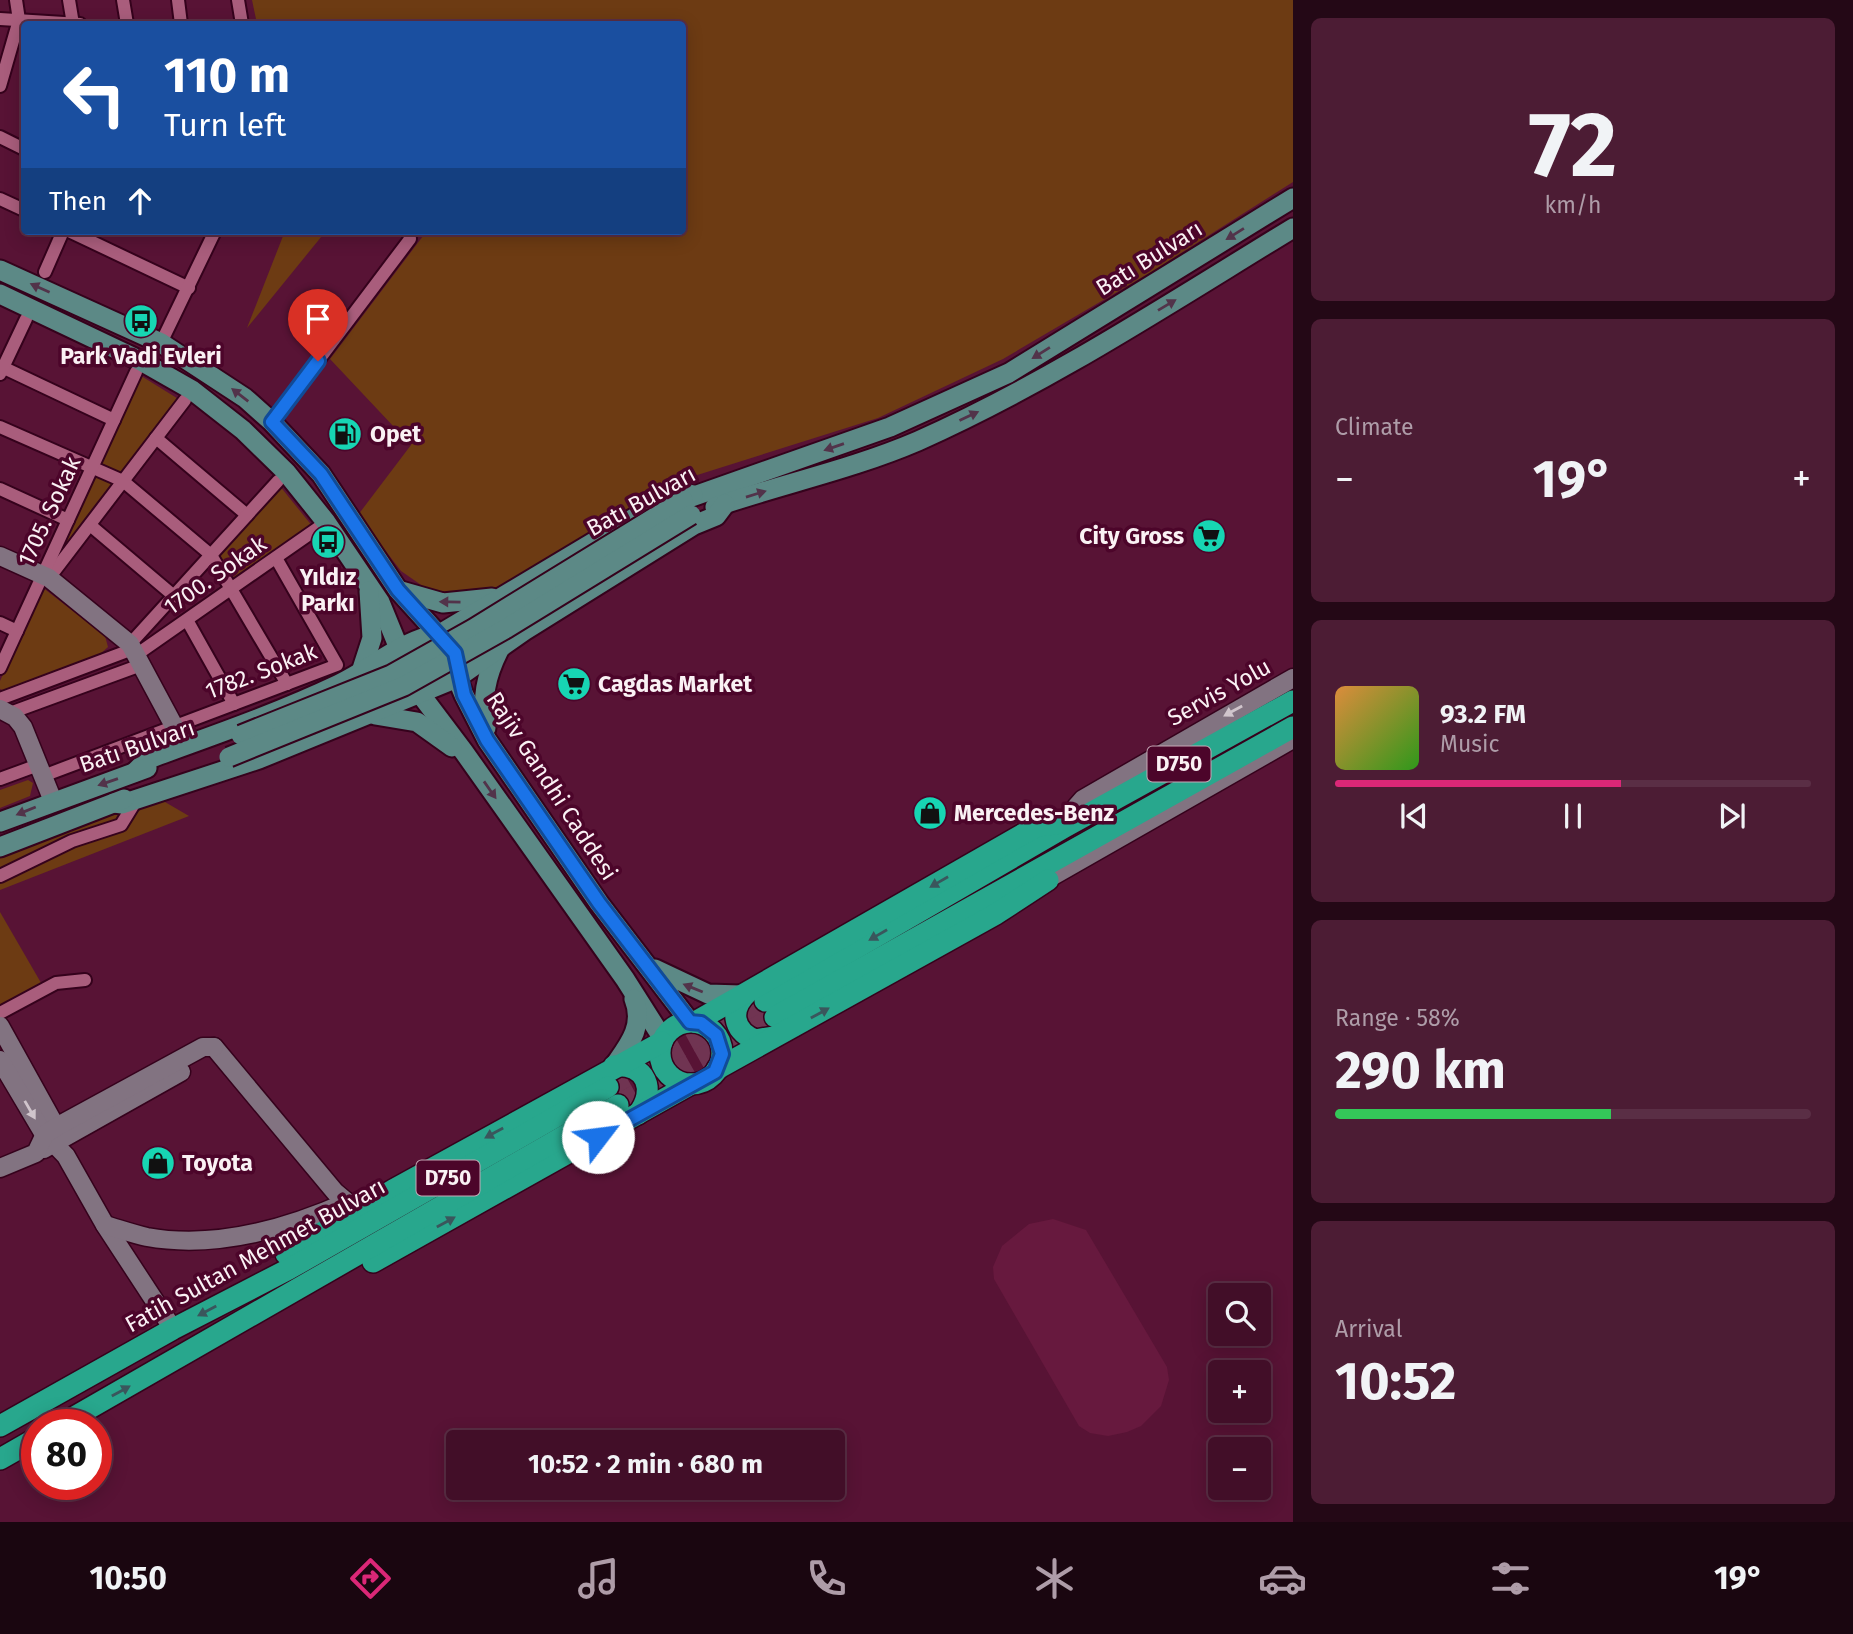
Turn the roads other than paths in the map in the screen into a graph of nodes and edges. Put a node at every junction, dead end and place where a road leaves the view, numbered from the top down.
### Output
1 (16, 0) edge
2 (69, 0) edge
3 (123, 0) edge
4 (178, 0) edge
5 (238, 0) edge
6 (0, 19) edge
7 (19, 20) junction
8 (32, 21) edge
9 (72, 21) edge
10 (126, 21) edge
11 (181, 21) edge
12 (242, 21) edge
13 (0, 86) edge
14 (0, 137) edge
15 (21, 148) edge
16 (1293, 198) edge
17 (0, 199) edge
18 (21, 209) edge
19 (1293, 228) edge
20 (61, 235) edge
21 (77, 235) edge
22 (214, 235) edge
23 (410, 235) edge
24 (0, 270) edge
25 (45, 272) dead end
26 (189, 288) junction
27 (0, 293) edge
28 (26, 319) dead end
29 (161, 343) junction
30 (1, 370) edge
31 (136, 372) dead end
32 (185, 400) dead end
33 (114, 419) junction
34 (272, 422) junction
35 (0, 427) edge
36 (156, 438) junction
37 (91, 470) junction
38 (123, 481) junction
39 (278, 481) dead end
40 (0, 489) edge
41 (689, 504) junction
42 (724, 504) junction
43 (247, 515) junction
44 (68, 520) junction
45 (89, 525) junction
46 (318, 528) dead end
47 (211, 555) junction
48 (0, 556) edge
49 (276, 558) junction
50 (46, 577) junction
51 (369, 586) junction
52 (233, 588) junction
53 (398, 590) junction
54 (174, 596) junction
55 (503, 596) junction
56 (187, 620) junction
57 (0, 622) edge
58 (17, 631) junction
59 (440, 634) junction
60 (500, 648) junction
61 (400, 651) junction
62 (135, 653) junction
63 (0, 668) edge
64 (361, 672) junction
65 (457, 678) junction
66 (1293, 678) edge
67 (287, 684) junction
68 (421, 695) junction
69 (1293, 701) edge
70 (234, 704) junction
71 (3, 707) edge
72 (371, 715) junction
73 (174, 726) junction
74 (1293, 727) edge
75 (1293, 739) edge
76 (487, 740) junction
77 (464, 752) junction
78 (40, 770) junction
79 (135, 772) junction
80 (0, 779) edge
81 (137, 799) junction
82 (1083, 799) junction
83 (53, 801) junction
84 (114, 803) junction
85 (0, 822) edge
86 (1069, 825) junction
87 (37, 832) junction
88 (1026, 833) junction
89 (1082, 846) junction
90 (0, 847) edge
91 (46, 853) junction
92 (0, 876) edge
93 (1053, 876) junction
94 (648, 966) junction
95 (625, 979) junction
96 (85, 980) dead end
97 (763, 1007) junction
98 (0, 1013) edge
99 (692, 1022) junction
100 (0, 1026) edge
101 (662, 1040) junction
102 (0, 1060) edge
103 (614, 1066) junction
104 (717, 1069) junction
105 (691, 1084) junction
106 (638, 1114) junction
107 (57, 1140) junction
108 (0, 1168) edge
109 (352, 1206) junction
110 (105, 1225) junction
111 (240, 1294) junction
112 (254, 1316) junction
113 (173, 1329) junction
114 (89, 1409) edge
115 (0, 1426) edge
116 (21, 1447) edge
117 (0, 1459) edge

1 - 7 street
2 - 9 street
3 - 10 street
4 - 11 street
5 - 12 street
6 - 7 street
7 - 8 street
7 - 13 street
14 - 15 street
16 -> 41 main road, Batı Bulvarı
17 - 18 street
42 -> 19 main road, Batı Bulvarı
20 - 25 street
21 - 26 street
22 - 26 street
23 - 34 street
29 -> 24 main road, Rajiv Gandhi Caddesi
26 - 29 street
27 - 51 main road
28 - 30 street
34 -> 29 main road, Rajiv Gandhi Caddesi
30 - 33 street
31 - 33 street, 1705. Sokak
32 - 36 street
33 - 37 street, 1705. Sokak
34 - 53 main road, Rajiv Gandhi Caddesi
35 - 37 street
36 - 38 street
36 - 43 street
37 - 38 street
37 - 44 street, 1705. Sokak
38 - 45 street
38 - 47 street
39 - 43 street
40 - 44 street
41 - 42 main road, Batı Bulvarı
41 - 55 main road
41 - 79 main road, Batı Bulvarı, bridge
41 - 84 main road, Batı Bulvarı, bridge
42 - 60 main road
43 - 47 street
44 - 50 street, 1705. Sokak
45 - 50 street
45 - 54 street
46 - 49 street, 1700. Sokak
47 - 52 street
47 - 54 street
48 - 50 street
49 - 52 street, 1700. Sokak
49 - 67 street, 1782. Sokak
50 - 58 street, 1705. Sokak
50 - 62 street
51 - 61 main road
51 - 64 main road
52 - 56 street, 1700. Sokak
52 - 67 street
55 -> 53 main road
53 - 59 main road, Rajiv Gandhi Caddesi
54 - 62 street
55 - 59 main road
56 - 62 street, 1700. Sokak
56 - 70 street
57 - 58 street
58 - 63 street, 1705. Sokak
59 - 61 main road
59 - 65 main road, Rajiv Gandhi Caddesi
60 - 65 main road
60 - 76 main road
61 - 64 main road
61 - 68 main road
62 - 71 street
62 - 73 street
64 - 79 main road
65 - 68 main road
65 - 76 main road, Rajiv Gandhi Caddesi
66 -> 82 street, Servis Yolu
67 - 70 street, 1782. Sokak
68 - 72 main road
68 - 77 main road
69 - 86 highway, D750
70 - 73 street, 1782. Sokak
71 - 78 street
72 - 77 main road
72 - 81 main road
73 - 78 street, 1782. Sokak
74 - 89 highway, D750
75 - 93 street
76 - 94 main road, Rajiv Gandhi Caddesi
77 -> 95 main road
78 - 80 street, 1782. Sokak
78 - 83 street
79 -> 83 main road, Batı Bulvarı
81 - 84 main road
81 - 91 street
82 - 86 street
82 - 88 street, Servis Yolu
83 -> 85 main road, Batı Bulvarı
84 - 87 main road, Batı Bulvarı
86 - 88 highway
86 -> 97 highway, D750
87 - 90 main road, Batı Bulvarı
87 - 91 street
88 -> 97 highway
89 - 93 highway
89 - 97 highway, D750
91 - 92 street
97 -> 93 highway
97 -> 94 main road
94 - 99 main road, Rajiv Gandhi Caddesi
95 - 101 main road
95 - 103 main road
96 - 98 street
97 - 99 highway
97 - 104 highway
99 - 101 highway
99 - 104 highway
100 - 107 street
101 - 103 highway
101 - 105 highway
102 -> 107 street
103 - 106 highway
103 -> 109 highway
104 - 105 highway
105 - 106 highway
112 -> 106 highway
107 - 108 street
107 - 109 street
107 - 110 street
109 - 110 street
109 - 111 highway
110 - 113 street
111 - 112 highway, Fatih Sultan Mehmet Bulvarı / D750
111 -> 113 highway, Fatih Sultan Mehmet Bulvarı / D750
114 -> 112 highway, Fatih Sultan Mehmet Bulvarı / D750
113 - 115 highway, Fatih Sultan Mehmet Bulvarı / D750
116 - 117 highway

